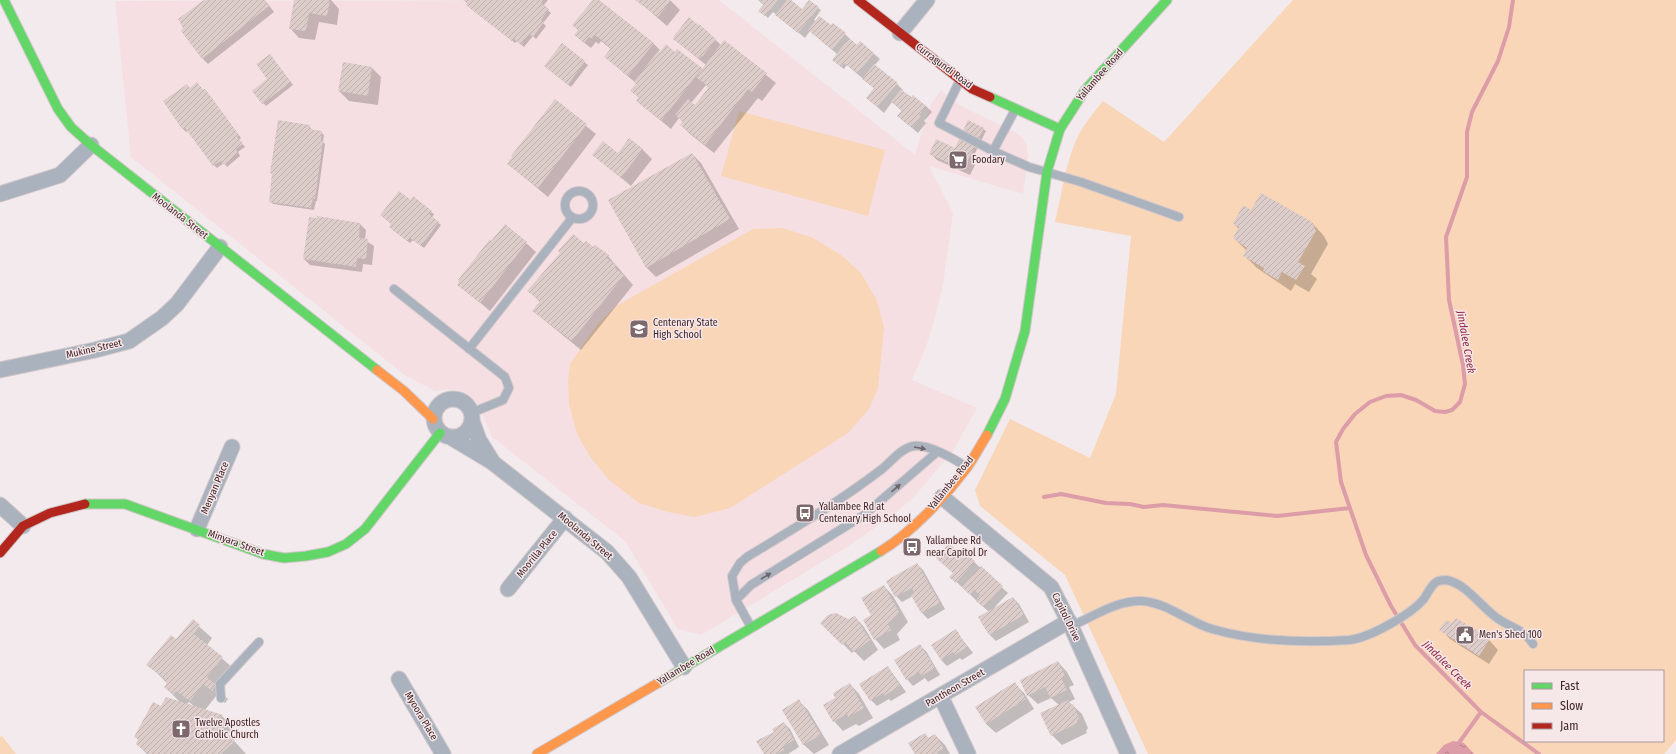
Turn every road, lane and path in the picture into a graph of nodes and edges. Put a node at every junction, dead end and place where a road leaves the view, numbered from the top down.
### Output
1 (4, 0) edge
2 (858, 0) edge
3 (928, 0) edge
4 (1167, 0) edge
5 (900, 33) junction
6 (960, 80) junction
7 (1015, 109) junction
8 (1060, 129) junction
9 (91, 145) junction
10 (993, 151) junction
11 (1046, 172) junction
12 (0, 194) edge
13 (1179, 217) dead end
14 (572, 218) dead end
15 (220, 247) junction
16 (394, 289) dead end
17 (469, 349) junction
18 (0, 370) edge
19 (404, 391) junction
20 (442, 403) junction
21 (472, 417) junction
22 (433, 419) junction
23 (446, 436) junction
24 (232, 447) dead end
25 (937, 452) junction
26 (492, 462) junction
27 (967, 468) junction
28 (942, 497) junction
29 (0, 505) edge
30 (565, 518) junction
31 (23, 526) junction
32 (198, 529) junction
33 (0, 553) edge
34 (508, 589) dead end
35 (736, 600) junction
36 (1070, 623) junction
37 (751, 628) junction
38 (259, 642) dead end
39 (1533, 644) dead end
40 (684, 668) junction
41 (399, 679) dead end
42 (941, 697) junction
43 (221, 698) dead end
44 (443, 754) edge
45 (537, 754) edge
46 (840, 754) edge
47 (968, 754) edge
48 (1128, 754) edge

1 - 9 street, Moolanda Street
2 - 5 street, Curragundi Road
3 - 5 street
4 - 8 street, Yallambee Road
5 - 6 street, Curragundi Road
6 - 7 street, Curragundi Road
6 - 10 lane
7 - 8 street, Curragundi Road
7 - 10 lane
8 - 11 street, Yallambee Road
9 - 12 street
9 - 15 street, Moolanda Street
10 - 11 lane
11 - 13 lane
11 - 27 street, Yallambee Road
14 - 17 lane
15 - 18 street, Mukine Street
15 - 19 street, Moolanda Street
16 - 17 lane
17 - 21 lane
19 - 20 street, Moolanda Street
19 - 22 street, Moolanda Street
20 - 21 street
20 - 22 street
21 - 23 street
21 - 26 street, Moolanda Street
22 - 23 street
23 - 26 street, Moolanda Street
23 - 32 street, Minyara Street
24 - 32 street, Menyan Place
25 - 27 lane
35 -> 25 lane
35 -> 25 lane
26 - 30 street, Moolanda Street
27 - 28 street, Yallambee Road
28 - 36 street, Capitol Drive
28 - 37 street, Yallambee Road
29 - 31 street
30 - 34 street, Moorilla Place
30 - 40 street, Moolanda Street
31 - 32 street, Minyara Street
31 - 33 street, Minyara Street
35 - 37 lane
36 - 39 lane
36 - 42 street, Pantheon Street
36 - 48 street, Capitol Drive
37 - 40 street, Yallambee Road
38 - 43 lane
40 - 45 street, Yallambee Road
41 - 44 street, Myoora Place
42 - 46 street, Pantheon Street
42 - 47 street

